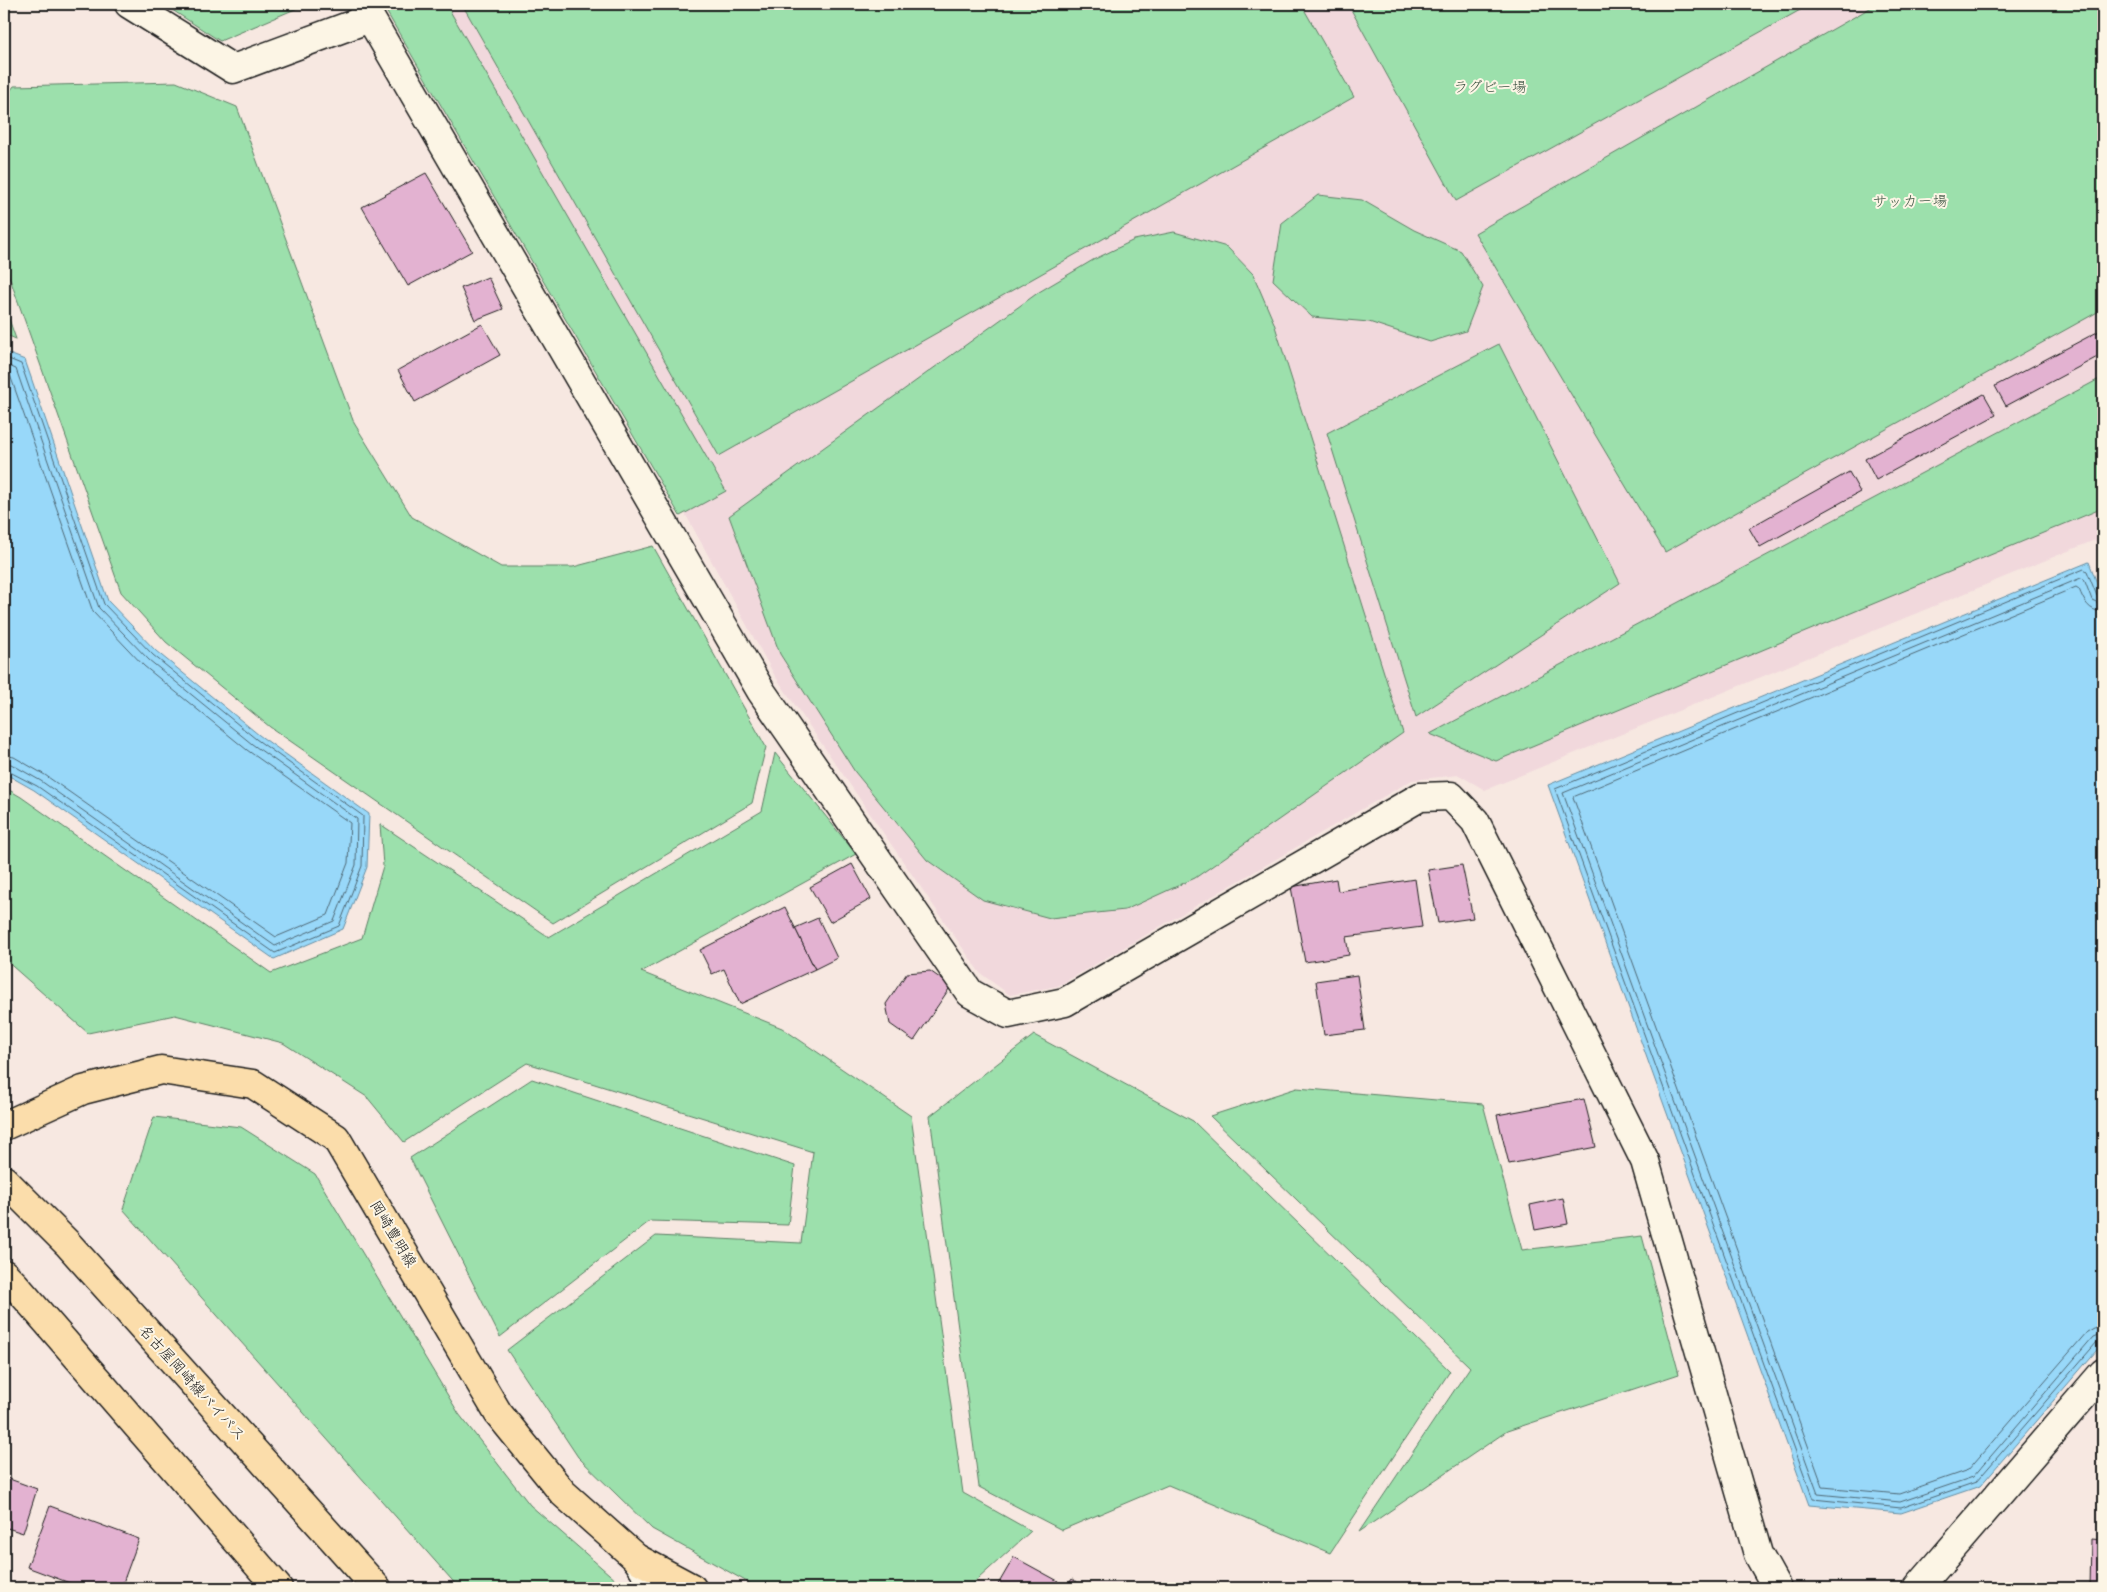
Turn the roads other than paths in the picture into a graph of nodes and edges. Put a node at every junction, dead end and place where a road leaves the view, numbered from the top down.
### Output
1 (129, 4) edge
2 (366, 11) edge
3 (4, 1126) edge
4 (4, 1180) edge
5 (4, 1274) edge
6 (2103, 1372) edge
7 (636, 1558) junction
8 (278, 1588) edge
9 (377, 1588) edge
10 (657, 1588) edge
11 (692, 1588) edge
12 (1777, 1588) edge
13 (1918, 1588) edge

1 - 2 street
2 - 12 street
3 - 7 main road, 岡崎豊明線
4 - 9 main road, 名古屋岡崎線バイパス
5 - 8 main road
6 - 13 street
7 - 10 street
7 - 11 main road, 岡崎豊明線

